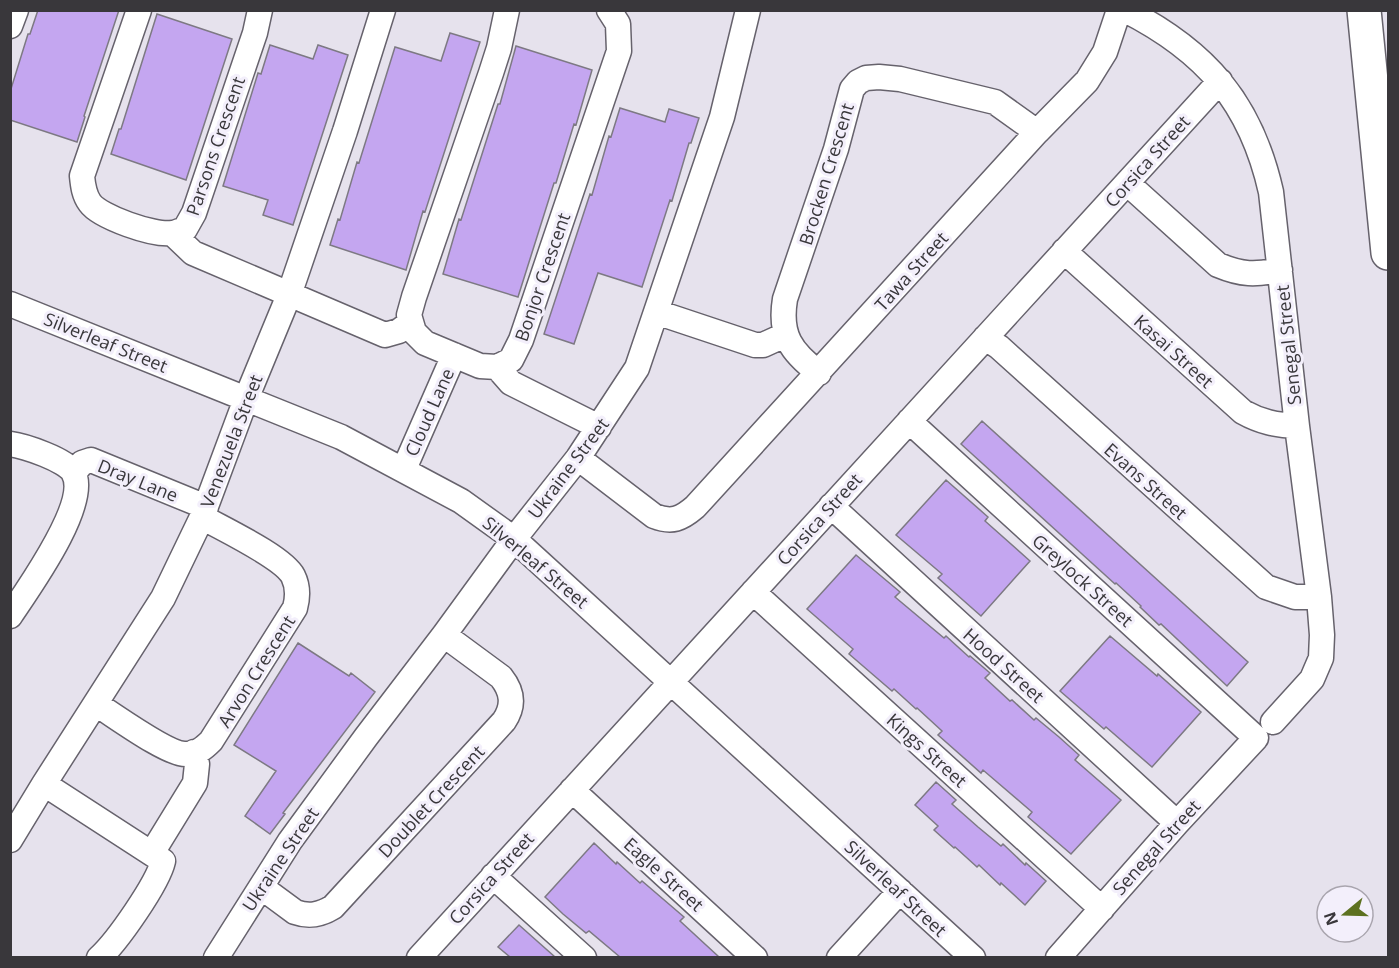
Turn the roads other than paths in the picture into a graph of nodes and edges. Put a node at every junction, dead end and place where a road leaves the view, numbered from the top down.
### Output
1 (16, 10) edge
2 (139, 10) edge
3 (260, 10) edge
4 (383, 10) edge
5 (507, 10) edge
6 (609, 10) edge
7 (748, 10) edge
8 (1119, 10) edge
9 (1125, 10) edge
10 (1364, 10) edge
11 (10, 26) edge
12 (1220, 81) junction
13 (1037, 132) junction
14 (1127, 183) junction
15 (172, 233) junction
16 (1064, 251) junction
17 (1389, 253) edge
18 (1280, 270) junction
19 (289, 295) junction
20 (10, 304) edge
21 (656, 312) junction
22 (411, 322) junction
23 (785, 335) junction
24 (985, 338) junction
25 (454, 355) junction
26 (496, 367) junction
27 (819, 373) junction
28 (246, 399) junction
29 (909, 421) junction
30 (1297, 426) junction
31 (599, 427) junction
32 (10, 444) edge
33 (578, 458) junction
34 (404, 469) junction
35 (74, 473) junction
36 (831, 506) junction
37 (204, 512) junction
38 (514, 539) junction
39 (753, 592) junction
40 (1319, 597) junction
41 (10, 616) edge
42 (444, 635) junction
43 (671, 681) junction
44 (96, 704) junction
45 (1264, 730) junction
46 (195, 752) junction
47 (572, 790) junction
48 (55, 791) dead end
49 (1177, 823) junction
50 (10, 840) edge
51 (152, 853) junction
52 (493, 876) junction
53 (261, 887) junction
54 (900, 891) junction
55 (1102, 909) junction
56 (99, 957) edge
57 (216, 957) edge
58 (419, 957) edge
59 (584, 957) edge
60 (756, 957) edge
61 (839, 957) edge
62 (973, 957) edge
63 (1058, 957) edge

1 - 11 street
2 - 15 street, Parsons Crescent
3 - 15 street, Parsons Crescent
4 - 19 street, Venezuela Street
5 - 22 street
6 - 26 street, Bonjor Crescent
7 - 21 street, Ukraine Street
8 - 13 street, Tawa Street
9 - 12 street, Senegal Street
10 - 17 main road
12 - 14 street, Corsica Street
12 - 18 street, Senegal Street
13 - 23 street, Brocken Crescent
13 - 27 street, Tawa Street
14 - 16 street, Corsica Street
14 - 18 street
15 - 19 street
16 - 24 street, Corsica Street
16 - 30 street, Kasai Street
18 - 30 street, Senegal Street
19 - 22 street
19 - 28 street, Venezuela Street
20 - 28 street, Silverleaf Street
21 - 23 street
21 - 31 street, Ukraine Street
22 - 25 street
23 - 27 street
24 - 29 street, Corsica Street
24 - 40 street, Evans Street
25 - 26 street
25 - 34 street, Cloud Lane
26 - 31 street
27 - 33 street, Tawa Street
28 - 34 street, Silverleaf Street
28 - 37 street, Venezuela Street
29 - 36 street, Corsica Street
29 - 45 street, Greylock Street
30 - 40 street, Senegal Street
31 - 33 street, Ukraine Street
32 - 35 street
33 - 38 street, Ukraine Street
34 - 38 street, Silverleaf Street
35 - 37 street, Dray Lane
35 - 41 street
36 - 39 street, Corsica Street
36 - 49 street, Hood Street
37 - 44 street, Venezuela Street
37 - 46 street, Arvon Crescent
38 - 42 street, Ukraine Street
38 - 43 street, Silverleaf Street
39 - 43 street, Corsica Street
39 - 55 street, Kings Street
40 - 45 street, Senegal Street
42 - 53 street, Ukraine Street
42 - 53 street, Doublet Crescent
43 - 47 street, Corsica Street
43 - 54 street, Silverleaf Street
44 - 46 street
44 - 50 street, Venezuela Street
45 - 49 street, Senegal Street
46 - 51 street
47 - 52 street, Corsica Street
47 - 60 street, Eagle Street
48 - 51 street
49 - 55 street, Senegal Street
51 - 56 street
52 - 58 street, Corsica Street
52 - 59 street
53 - 57 street, Ukraine Street
54 - 61 street
54 - 62 street, Silverleaf Street
55 - 63 street, Senegal Street

